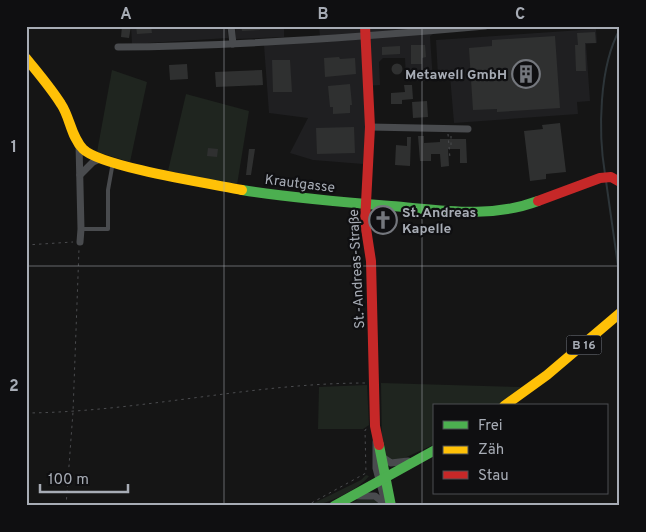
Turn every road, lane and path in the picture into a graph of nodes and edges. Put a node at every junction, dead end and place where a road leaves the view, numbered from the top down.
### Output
1 (231, 26) edge
2 (485, 26) edge
3 (366, 32) edge
4 (233, 44) junction
5 (118, 47) dead end
6 (26, 58) edge
7 (370, 127) junction
8 (449, 128) junction
9 (468, 129) dead end
10 (78, 144) junction
11 (451, 145) dead end
12 (450, 158) dead end
13 (100, 159) junction
14 (113, 162) junction
15 (80, 175) junction
16 (615, 180) edge
17 (365, 204) junction
18 (81, 229) junction
19 (80, 242) junction
20 (26, 244) edge
21 (620, 313) edge
22 (374, 383) junction
23 (507, 404) edge
24 (73, 412) junction
25 (26, 413) edge
26 (375, 426) junction
27 (376, 439) junction
28 (433, 451) edge
29 (381, 456) junction
30 (423, 457) junction
31 (383, 480) junction
32 (348, 499) junction
33 (387, 505) edge
34 (66, 506) edge
35 (306, 506) edge
36 (334, 506) edge

1 - 4 street
2 - 3 street
3 - 4 street
3 - 7 street, St.-Andreas-Straße
4 - 5 street
6 - 10 street
7 - 8 street
7 - 17 street, St.-Andreas-Straße
8 - 9 street
8 - 11 path
8 - 12 path
10 - 13 street, Krautgasse
10 - 15 street
13 - 14 street, Krautgasse
13 - 15 street
14 - 17 street, Krautgasse
14 - 18 lane
15 - 18 street
16 - 17 street, Krautgasse
17 - 22 street, St.-Andreas-Straße
18 - 19 street
19 - 20 path
19 - 24 path
21 - 23 street, B 16
22 - 24 path
22 - 26 street, St.-Andreas-Straße
24 - 25 path
24 - 34 path
26 - 27 street, St.-Andreas-Straße
26 - 35 path
27 - 29 street, St.-Andreas-Straße
27 - 31 street
28 - 30 street
29 - 30 street
29 - 31 street, St.-Andreas-Straße
30 - 31 street
31 - 32 street
31 - 33 street, St.-Andreas-Straße
32 - 33 street
32 - 36 street

